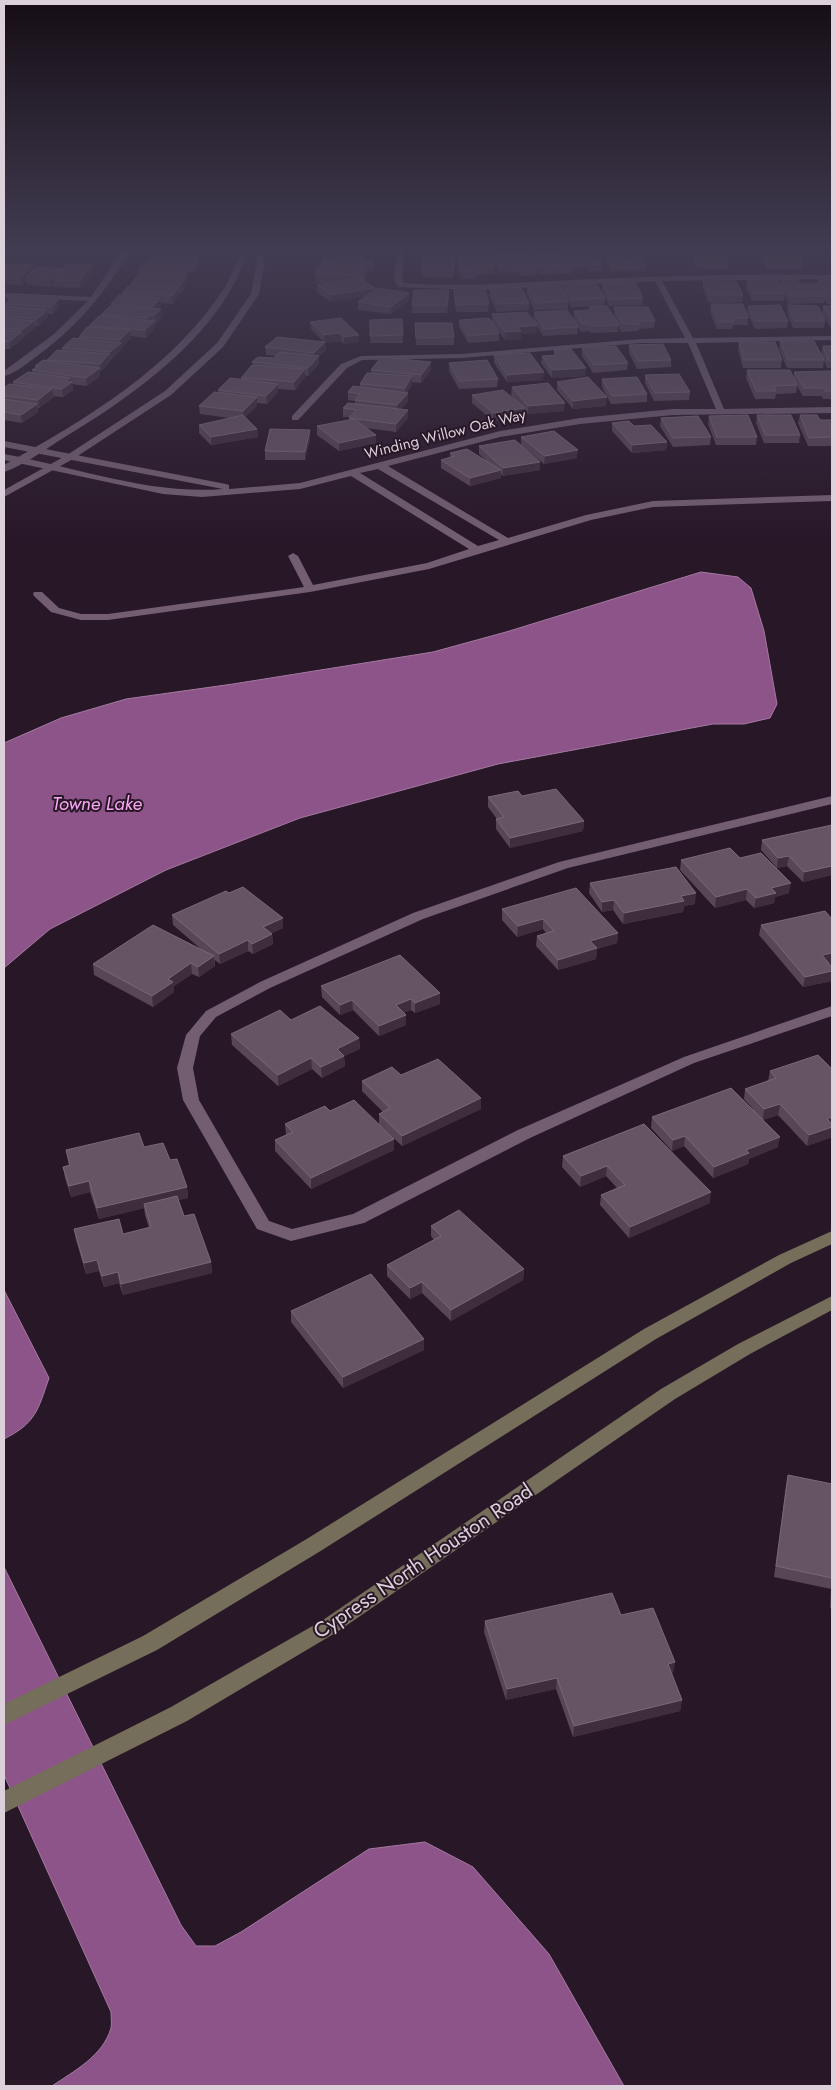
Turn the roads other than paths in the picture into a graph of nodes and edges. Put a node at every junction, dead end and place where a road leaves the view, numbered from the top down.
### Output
1 (42, 347) edge
2 (180, 347) edge
3 (218, 347) edge
4 (556, 347) edge
5 (693, 347) edge
6 (4, 374) edge
7 (832, 410) edge
8 (721, 411) junction
9 (294, 418) dead end
10 (4, 444) edge
11 (36, 451) junction
12 (4, 457) edge
13 (70, 458) junction
14 (19, 461) junction
15 (379, 465) junction
16 (52, 469) junction
17 (4, 470) edge
18 (352, 472) junction
19 (246, 491) junction
20 (4, 494) edge
21 (832, 498) edge
22 (506, 541) junction
23 (477, 550) junction
24 (293, 556) dead end
25 (310, 589) junction
26 (38, 594) dead end
27 (832, 800) edge
28 (832, 1011) edge
29 (832, 1237) edge
30 (832, 1302) edge
31 (4, 1715) edge
32 (4, 1802) edge

1 - 6 street
2 - 11 street
3 - 13 street
4 - 9 street
5 - 8 street
7 - 8 street, Winding Willow Oak Way
8 - 15 street, Winding Willow Oak Way
10 - 11 street, Winding Willow Oak Way
11 - 13 street, Winding Willow Oak Way
11 - 14 street
12 - 14 street, Winding Willow Oak Way
13 - 16 street
13 - 19 street, Winding Willow Oak Way
14 - 16 street, Winding Willow Oak Way
14 - 17 street
15 - 18 street, Winding Willow Oak Way
15 - 22 street
16 - 19 street, Winding Willow Oak Way
16 - 20 street
18 - 19 street, Winding Willow Oak Way
18 - 23 street
21 - 22 street
22 - 23 street
23 - 25 street
24 - 25 street
25 - 26 street
27 - 28 street
29 - 31 main road
30 - 32 main road, Cypress North Houston Road

